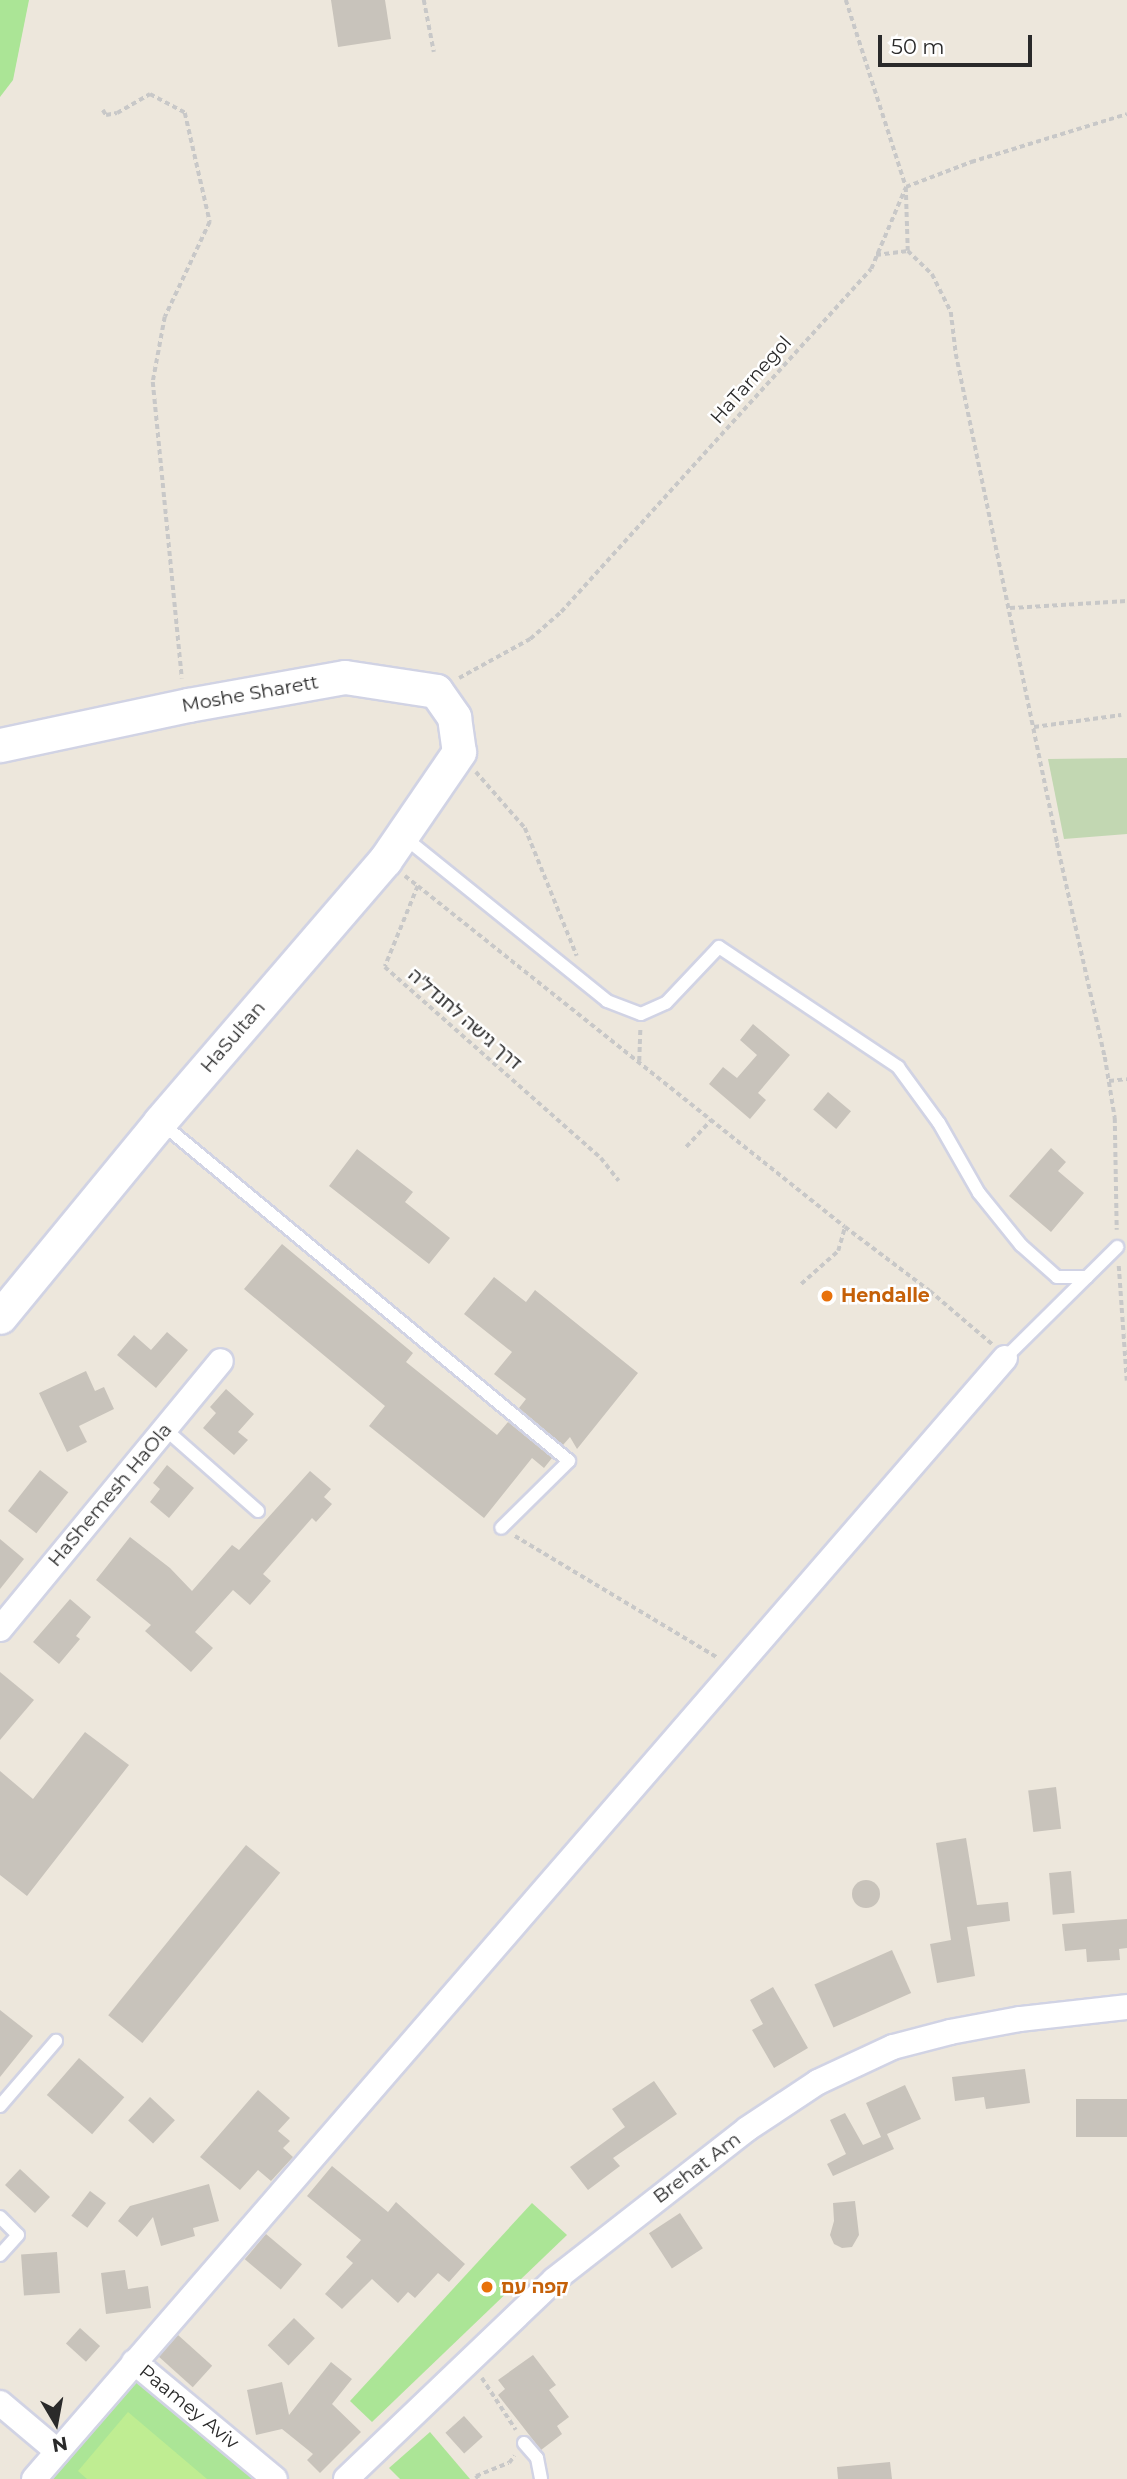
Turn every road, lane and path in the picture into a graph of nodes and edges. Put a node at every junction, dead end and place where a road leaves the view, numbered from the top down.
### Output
1 (424, 0) edge
2 (846, 0) edge
3 (434, 52) dead end
4 (103, 110) dead end
5 (1127, 114) edge
6 (906, 187) junction
7 (908, 251) junction
8 (876, 255) junction
9 (1127, 601) edge
10 (1010, 608) junction
11 (436, 691) junction
12 (170, 709) junction
13 (1121, 715) dead end
14 (1034, 727) junction
15 (0, 745) edge
16 (458, 752) junction
17 (394, 847) junction
18 (418, 886) junction
19 (590, 987) junction
20 (641, 1014) junction
21 (639, 1062) junction
22 (1127, 1079) edge
23 (1109, 1081) junction
24 (711, 1120) junction
25 (160, 1122) junction
26 (686, 1147) dead end
27 (619, 1181) dead end
28 (845, 1227) junction
29 (1118, 1247) junction
30 (1087, 1277) junction
31 (801, 1284) dead end
32 (0, 1317) edge
33 (1005, 1358) junction
34 (1126, 1360) edge
35 (221, 1361) dead end
36 (1127, 1381) edge
37 (165, 1429) junction
38 (258, 1511) dead end
39 (501, 1528) joint
40 (0, 1629) edge
41 (738, 1670) junction
42 (1127, 2007) edge
43 (56, 2042) dead end
44 (0, 2106) edge
45 (0, 2217) edge
46 (0, 2255) edge
47 (471, 2358) junction
48 (134, 2362) junction
49 (0, 2403) edge
50 (524, 2443) junction
51 (57, 2451) junction
52 (34, 2479) edge
53 (275, 2479) edge
54 (346, 2479) edge
55 (478, 2479) edge
56 (541, 2479) edge

1 - 3 path
2 - 6 path
4 - 12 path
5 - 6 path
6 - 7 path
6 - 8 path, HaTarnegol
7 - 8 path
7 - 10 path
8 - 11 path, HaTarnegol
9 - 10 path
10 - 14 path
11 - 12 street, Moshe Sharett
11 - 16 street
12 - 15 street, Moshe Sharett
13 - 14 path
14 - 23 path
16 - 17 street, HaSultan
16 - 19 path
17 - 18 path
17 - 19 lane
17 - 25 street, HaSultan
18 - 21 path
18 - 27 path, דרך גישה לחנדל'ה
19 - 20 lane
20 - 21 path
20 - 30 lane
21 - 24 path
22 - 23 path
23 - 29 path
24 - 26 path
24 - 28 path
25 - 32 street, HaSultan
25 - 39 lane
28 - 31 path
28 - 33 path
29 - 30 lane
29 - 34 path
30 - 33 lane
33 - 41 street
34 - 36 path
35 - 37 street, HaShemesh HaOla
37 - 38 lane
37 - 40 street, HaShemesh HaOla
39 - 41 path
41 - 48 street
42 - 47 street, Brehat Am
43 - 44 lane
45 - 46 lane
47 - 50 path
47 - 54 street, Brehat Am
48 - 51 street
48 - 53 street, Paamey Aviv
49 - 51 street
50 - 55 path
50 - 56 lane
51 - 52 street

